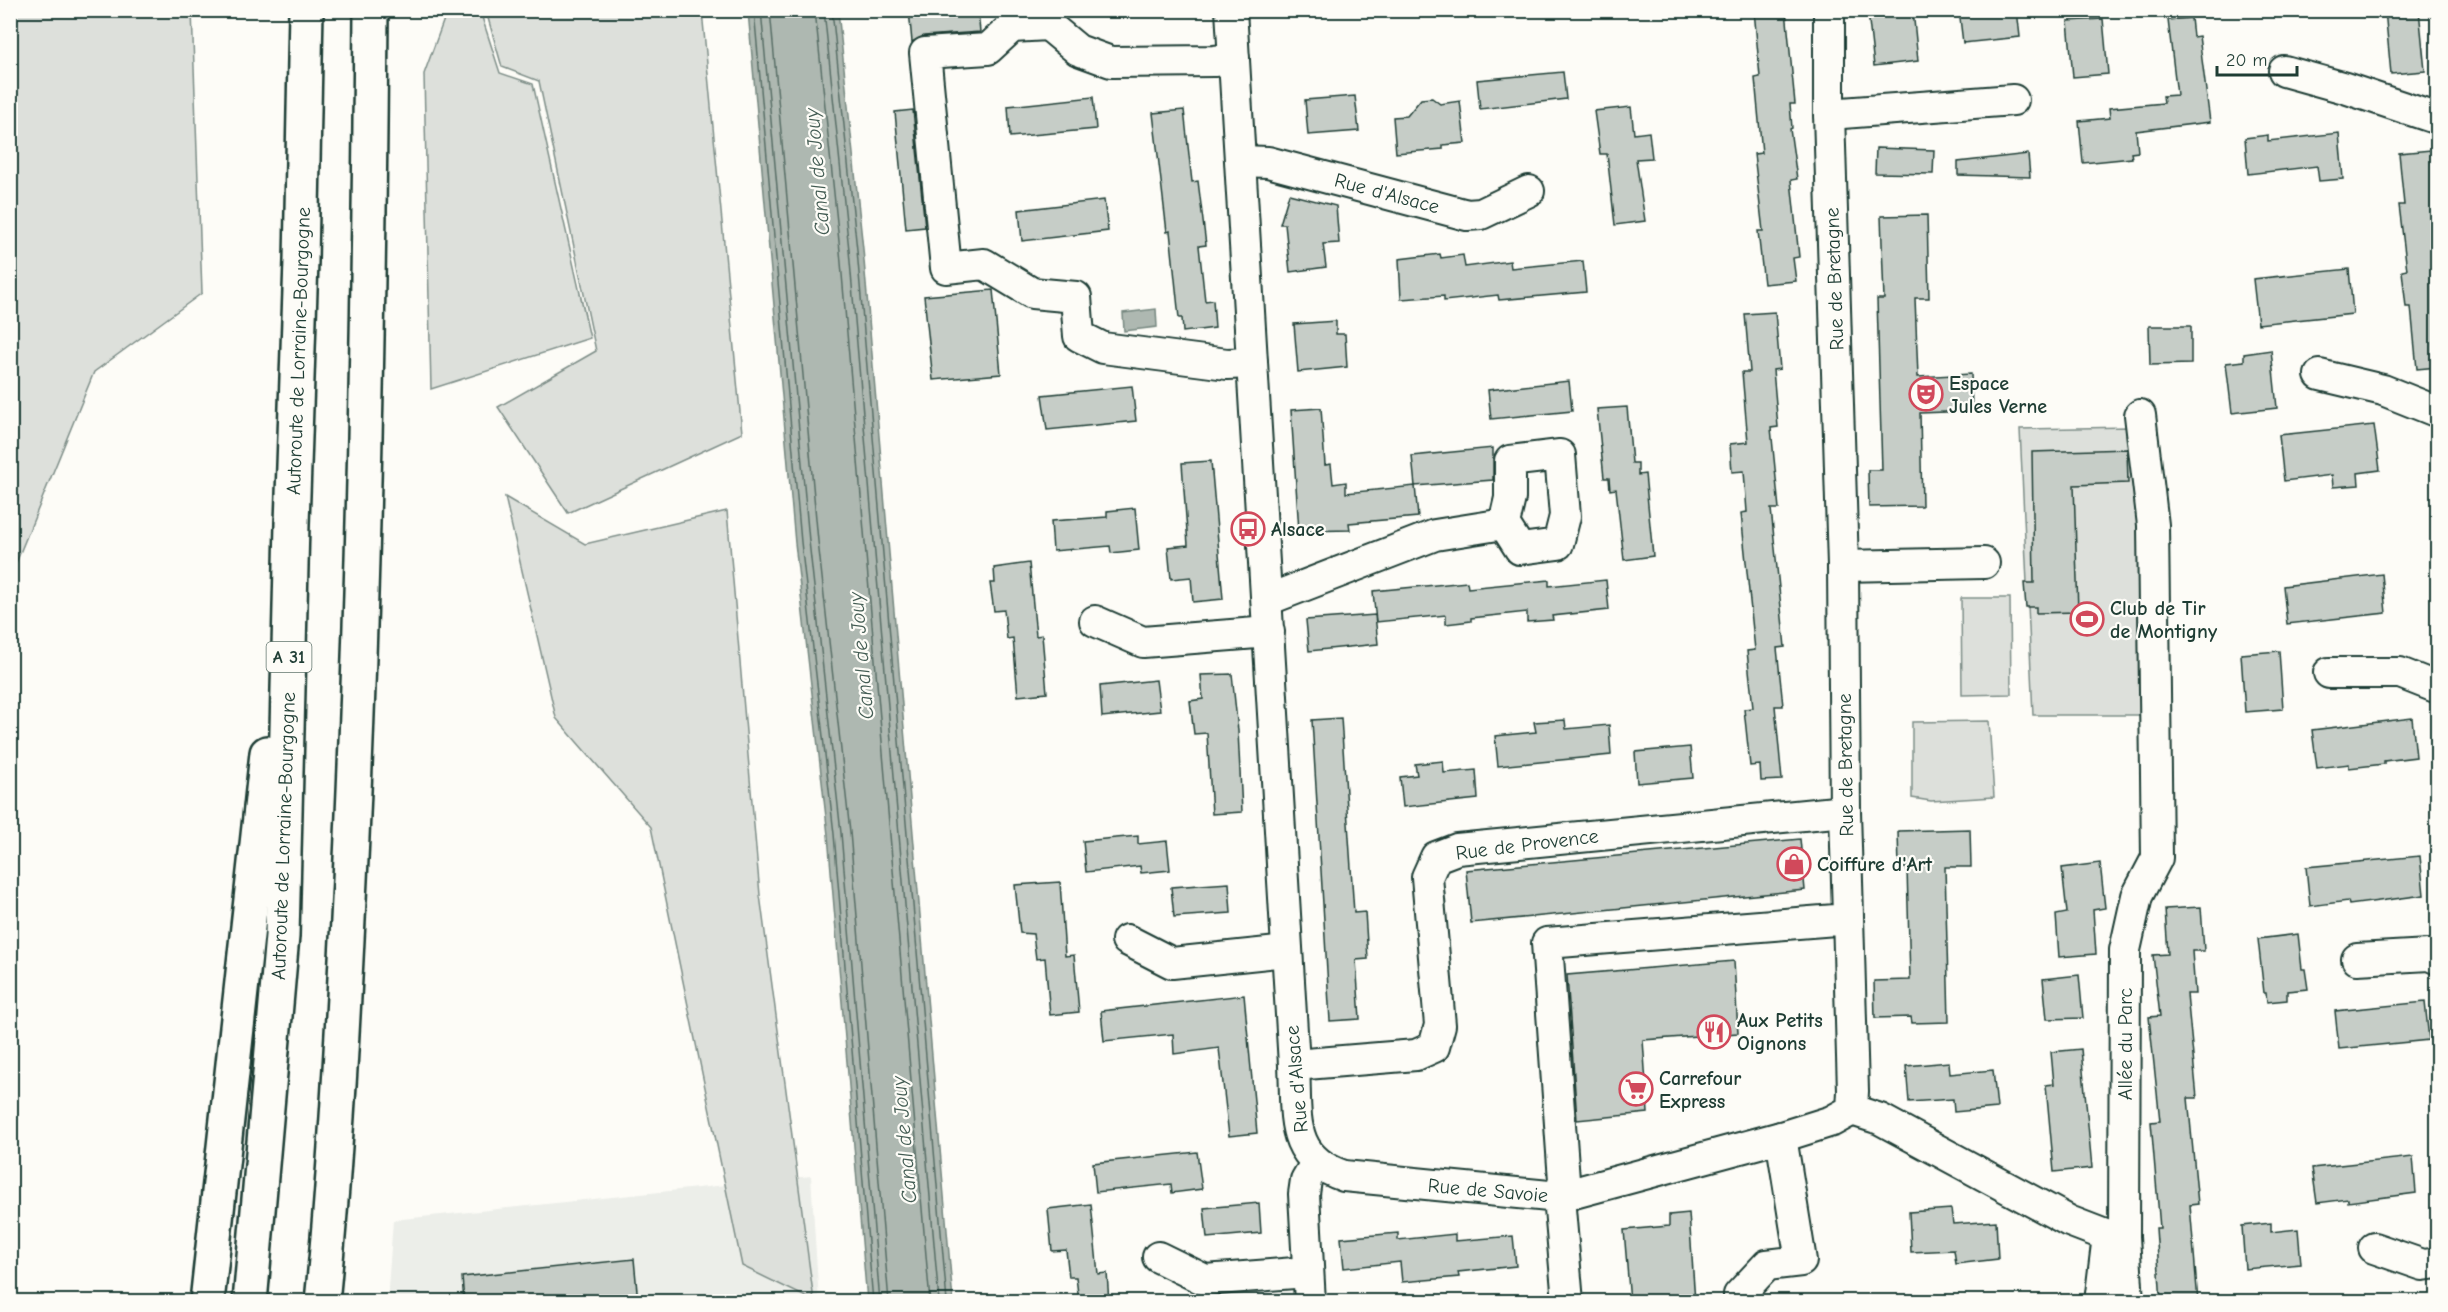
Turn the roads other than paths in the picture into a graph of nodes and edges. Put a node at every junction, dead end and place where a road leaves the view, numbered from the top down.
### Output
1 (306, 10) edge
2 (371, 10) edge
3 (1231, 10) edge
4 (1828, 10) edge
5 (1047, 18) edge
6 (1234, 59) junction
7 (2284, 70) dead end
8 (2013, 100) dead end
9 (1829, 114) junction
10 (2438, 118) edge
11 (1241, 161) junction
12 (1529, 191) dead end
13 (1252, 363) junction
14 (2320, 375) dead end
15 (2438, 412) edge
16 (2140, 414) dead end
17 (292, 524) junction
18 (1504, 524) dead end
19 (1984, 563) dead end
20 (1842, 566) junction
21 (1267, 600) junction
22 (1095, 621) dead end
23 (1269, 632) junction
24 (2329, 673) dead end
25 (2438, 688) edge
26 (1845, 811) junction
27 (1848, 918) junction
28 (1127, 940) dead end
29 (1287, 951) junction
30 (2357, 959) dead end
31 (2438, 959) edge
32 (1294, 1065) junction
33 (1852, 1110) junction
34 (1780, 1137) junction
35 (1316, 1163) junction
36 (1559, 1197) junction
37 (2116, 1237) junction
38 (2374, 1248) dead end
39 (1158, 1257) dead end
40 (2438, 1263) edge
41 (1307, 1272) junction
42 (207, 1302) edge
43 (250, 1302) edge
44 (322, 1302) edge
45 (1310, 1302) edge
46 (1568, 1302) edge
47 (1740, 1302) edge
48 (2100, 1302) edge
49 (2128, 1302) edge

1 - 17 highway, Autoroute de Lorraine-Bourgogne / A 31
2 - 44 highway
3 - 6 street, Rue d'Alsace
4 - 9 street, Rue de Bretagne
5 - 6 street
5 - 13 street
6 - 11 street, Rue d'Alsace
7 - 10 street
8 - 9 street
9 - 20 street, Rue de Bretagne
11 - 12 street, Rue d'Alsace
11 - 13 street, Rue d'Alsace
13 - 21 street, Rue d'Alsace
14 - 15 street
16 - 37 street, Allée du Parc
17 - 42 highway
17 - 43 highway, Autoroute de Lorraine-Bourgogne / A 31
18 - 21 street
19 - 20 street
20 - 26 street, Rue de Bretagne
21 - 23 street, Rue d'Alsace
22 - 23 street
23 - 29 street, Rue d'Alsace
24 - 25 street
26 - 27 street, Rue de Bretagne
26 - 32 street, Rue de Provence
27 - 33 street, Rue de Bretagne
27 - 36 street
28 - 29 street
29 - 32 street, Rue d'Alsace
30 - 31 street
32 - 35 street, Rue d'Alsace
33 - 34 street
33 - 37 street
34 - 36 street
34 - 47 street
35 - 36 street, Rue de Savoie
35 - 41 street
36 - 46 street, Rue de Savoie
37 - 48 street, Allée du Parc
37 - 49 street, Allée du Parc
38 - 40 street
39 - 41 street
41 - 45 street

